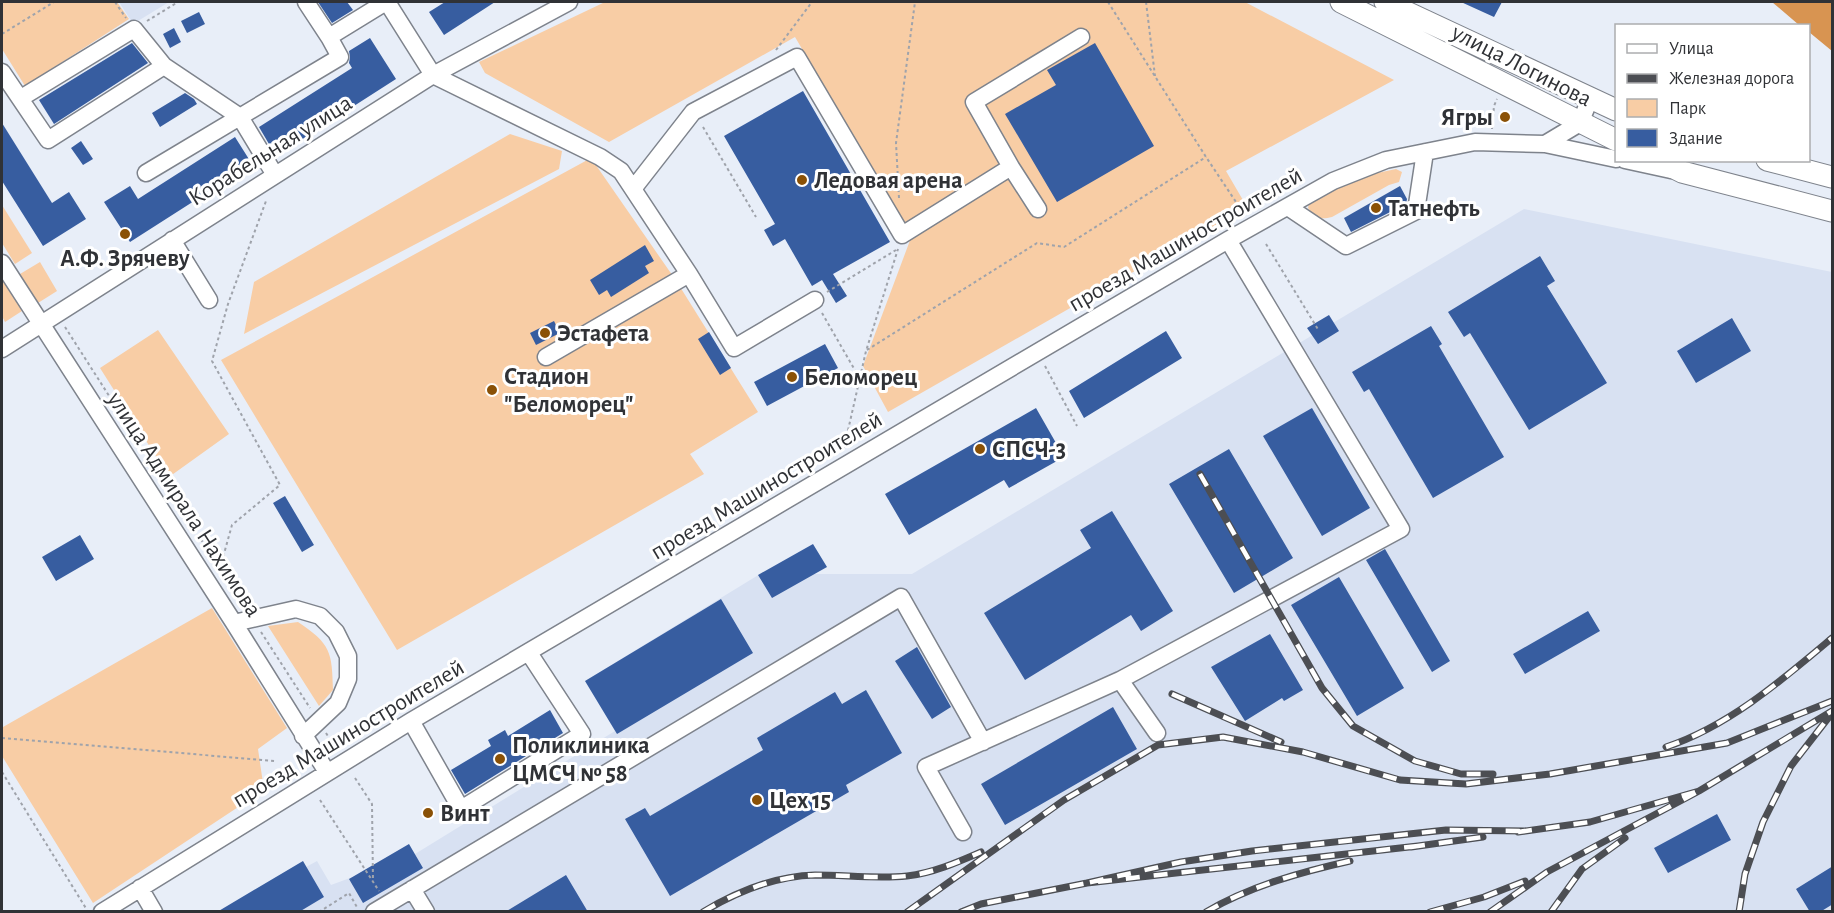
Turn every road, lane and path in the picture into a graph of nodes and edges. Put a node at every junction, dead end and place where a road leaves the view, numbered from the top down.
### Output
1 (54, 2) edge
2 (178, 2) edge
3 (306, 2) edge
4 (569, 2) edge
5 (1108, 2) edge
6 (1146, 2) edge
7 (1341, 2) edge
8 (1385, 2) edge
9 (391, 3) edge
10 (134, 29) junction
11 (2, 34) edge
12 (329, 37) junction
13 (1081, 37) dead end
14 (164, 66) junction
15 (2, 72) edge
16 (433, 75) junction
17 (1156, 77) junction
18 (21, 98) junction
19 (1590, 99) junction
20 (1615, 109) edge
21 (240, 117) junction
22 (700, 122) dead end
23 (1580, 123) junction
24 (1615, 139) edge
25 (1545, 144) junction
26 (1425, 152) junction
27 (1206, 157) junction
28 (1615, 159) edge
29 (1634, 162) edge
30 (1662, 162) edge
31 (1775, 162) edge
32 (1011, 167) junction
33 (1682, 172) junction
34 (146, 174) dead end
35 (275, 175) junction
36 (1833, 177) edge
37 (633, 189) junction
38 (1238, 205) dead end
39 (1288, 207) junction
40 (1038, 209) dead end
41 (1833, 211) edge
42 (756, 217) dead end
43 (172, 240) junction
44 (1228, 240) junction
45 (1266, 244) dead end
46 (898, 248) dead end
47 (2, 263) edge
48 (688, 274) junction
49 (209, 300) dead end
50 (815, 300) junction
51 (62, 322) dead end
52 (40, 324) junction
53 (1319, 331) dead end
54 (2, 349) edge
55 (866, 351) dead end
56 (1038, 352) junction
57 (546, 357) dead end
58 (860, 379) dead end
59 (1077, 426) dead end
60 (220, 568) junction
61 (252, 619) junction
62 (234, 623) junction
63 (529, 652) junction
64 (1120, 680) junction
65 (411, 721) junction
66 (319, 722) junction
67 (1158, 733) dead end
68 (303, 736) junction
69 (2, 738) edge
70 (983, 742) junction
71 (337, 750) dead end
72 (275, 761) dead end
73 (2, 772) edge
74 (327, 772) junction
75 (355, 778) dead end
76 (320, 800) dead end
77 (963, 832) dead end
78 (373, 881) junction
79 (140, 888) junction
80 (412, 888) junction
81 (380, 894) dead end
82 (370, 909) edge
83 (88, 912) edge
84 (102, 912) edge
85 (154, 912) edge
86 (318, 912) edge
87 (426, 912) edge

1 - 11 path
2 - 10 path
3 - 12 street
4 - 16 street, Корабельная улица
5 - 17 path
6 - 17 path
7 - 23 main road, улица Логинова
8 - 19 main road, улица Логинова
9 - 12 street
9 - 16 street
10 - 14 street
10 - 18 street
12 - 21 street
13 - 32 street
14 - 18 street
14 - 21 street
15 - 18 street
16 - 35 street, Корабельная улица
16 - 37 street
17 - 27 path
19 - 20 main road, улица Логинова
19 - 23 street
21 - 34 street
21 - 35 street
22 - 42 path
23 - 24 main road, улица Логинова
23 - 25 street
25 - 26 street, проезд Машиностроителей
25 - 28 street, проезд Машиностроителей
26 - 39 street, проезд Машиностроителей
26 - 39 street
27 - 38 path
27 - 55 path
29 - 33 street
30 - 33 main road
31 - 36 main road
32 - 37 street
32 - 40 street
33 - 41 main road
35 - 43 street, Корабельная улица
35 - 60 path
37 - 48 street
39 - 44 street, проезд Машиностроителей
43 - 49 street
43 - 52 street, Корабельная улица
44 - 56 street, проезд Машиностроителей
44 - 64 street
45 - 53 path
46 - 50 path
47 - 52 street, улица Адмирала Нахимова
48 - 50 street
48 - 57 street
50 - 58 path
51 - 60 path
52 - 54 street, Корабельная улица
52 - 62 street, улица Адмирала Нахимова
56 - 59 path
56 - 63 street, проезд Машиностроителей
60 - 61 path
61 - 62 street
61 - 66 path
61 - 66 street
62 - 68 street, улица Адмирала Нахимова
63 - 65 street, проезд Машиностроителей
63 - 65 street
64 - 67 street
64 - 70 street
65 - 74 street, проезд Машиностроителей
66 - 68 street
66 - 71 path
68 - 74 street, улица Адмирала Нахимова
69 - 72 path
70 - 77 street
70 - 80 street
73 - 83 path
74 - 79 street, проезд Машиностроителей
75 - 78 path
76 - 78 path
78 - 81 path
79 - 84 street, проезд Машиностроителей
79 - 85 street
80 - 82 street
80 - 87 street
82 - 86 path

